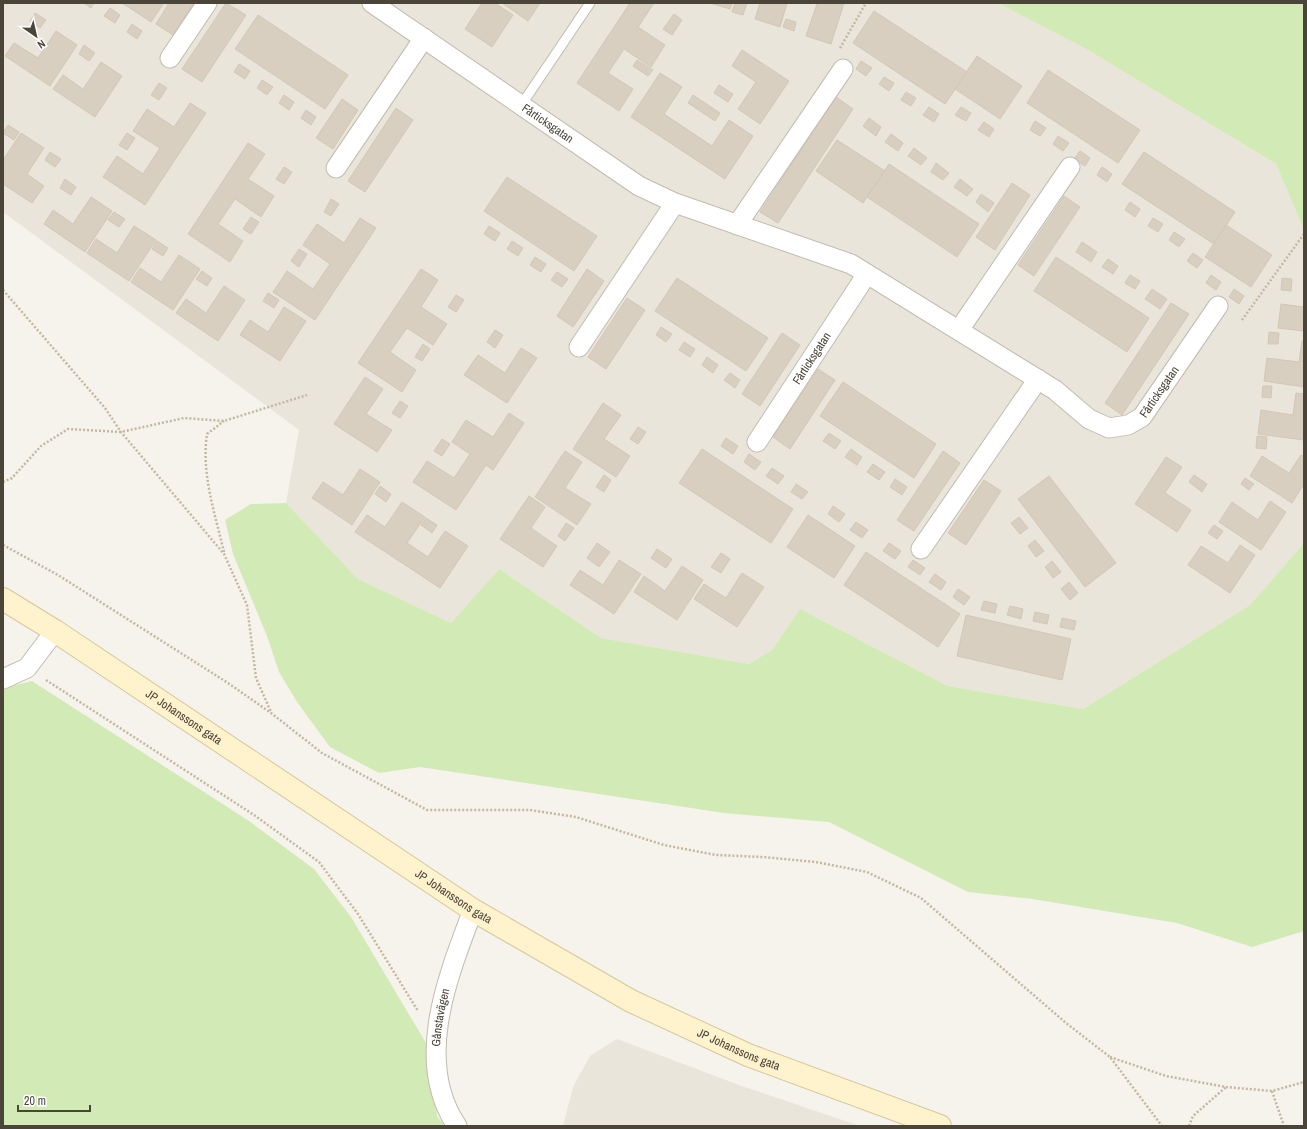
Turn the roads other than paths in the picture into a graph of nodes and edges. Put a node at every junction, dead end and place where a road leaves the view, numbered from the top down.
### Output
1 (207, 3) edge
2 (372, 3) edge
3 (590, 3) edge
4 (424, 38) junction
5 (170, 58) dead end
6 (843, 69) dead end
7 (522, 104) junction
8 (1070, 167) dead end
9 (336, 168) dead end
10 (675, 203) junction
11 (737, 224) junction
12 (867, 274) junction
13 (1218, 306) dead end
14 (958, 330) junction
15 (579, 347) dead end
16 (1038, 380) junction
17 (757, 442) dead end
18 (922, 549) dead end
19 (3, 599) edge
20 (55, 631) junction
21 (3, 679) edge
22 (473, 910) junction
23 (458, 1126) edge
24 (940, 1126) edge

1 - 5 street
2 - 4 street, Fårticksgatan
3 - 7 lane
4 - 7 street, Fårticksgatan
4 - 9 street
6 - 11 street
7 - 10 street, Fårticksgatan
8 - 14 street
10 - 11 street, Fårticksgatan
10 - 15 street
11 - 12 street, Fårticksgatan
12 - 14 street, Fårticksgatan
12 - 17 street, Fårticksgatan
13 - 16 street, Fårticksgatan
14 - 16 street, Fårticksgatan
16 - 18 street
19 - 20 street, JP Johanssons gata
20 - 21 street
20 - 22 street, JP Johanssons gata
22 - 23 street, Gånstavägen
22 - 24 street, JP Johanssons gata

